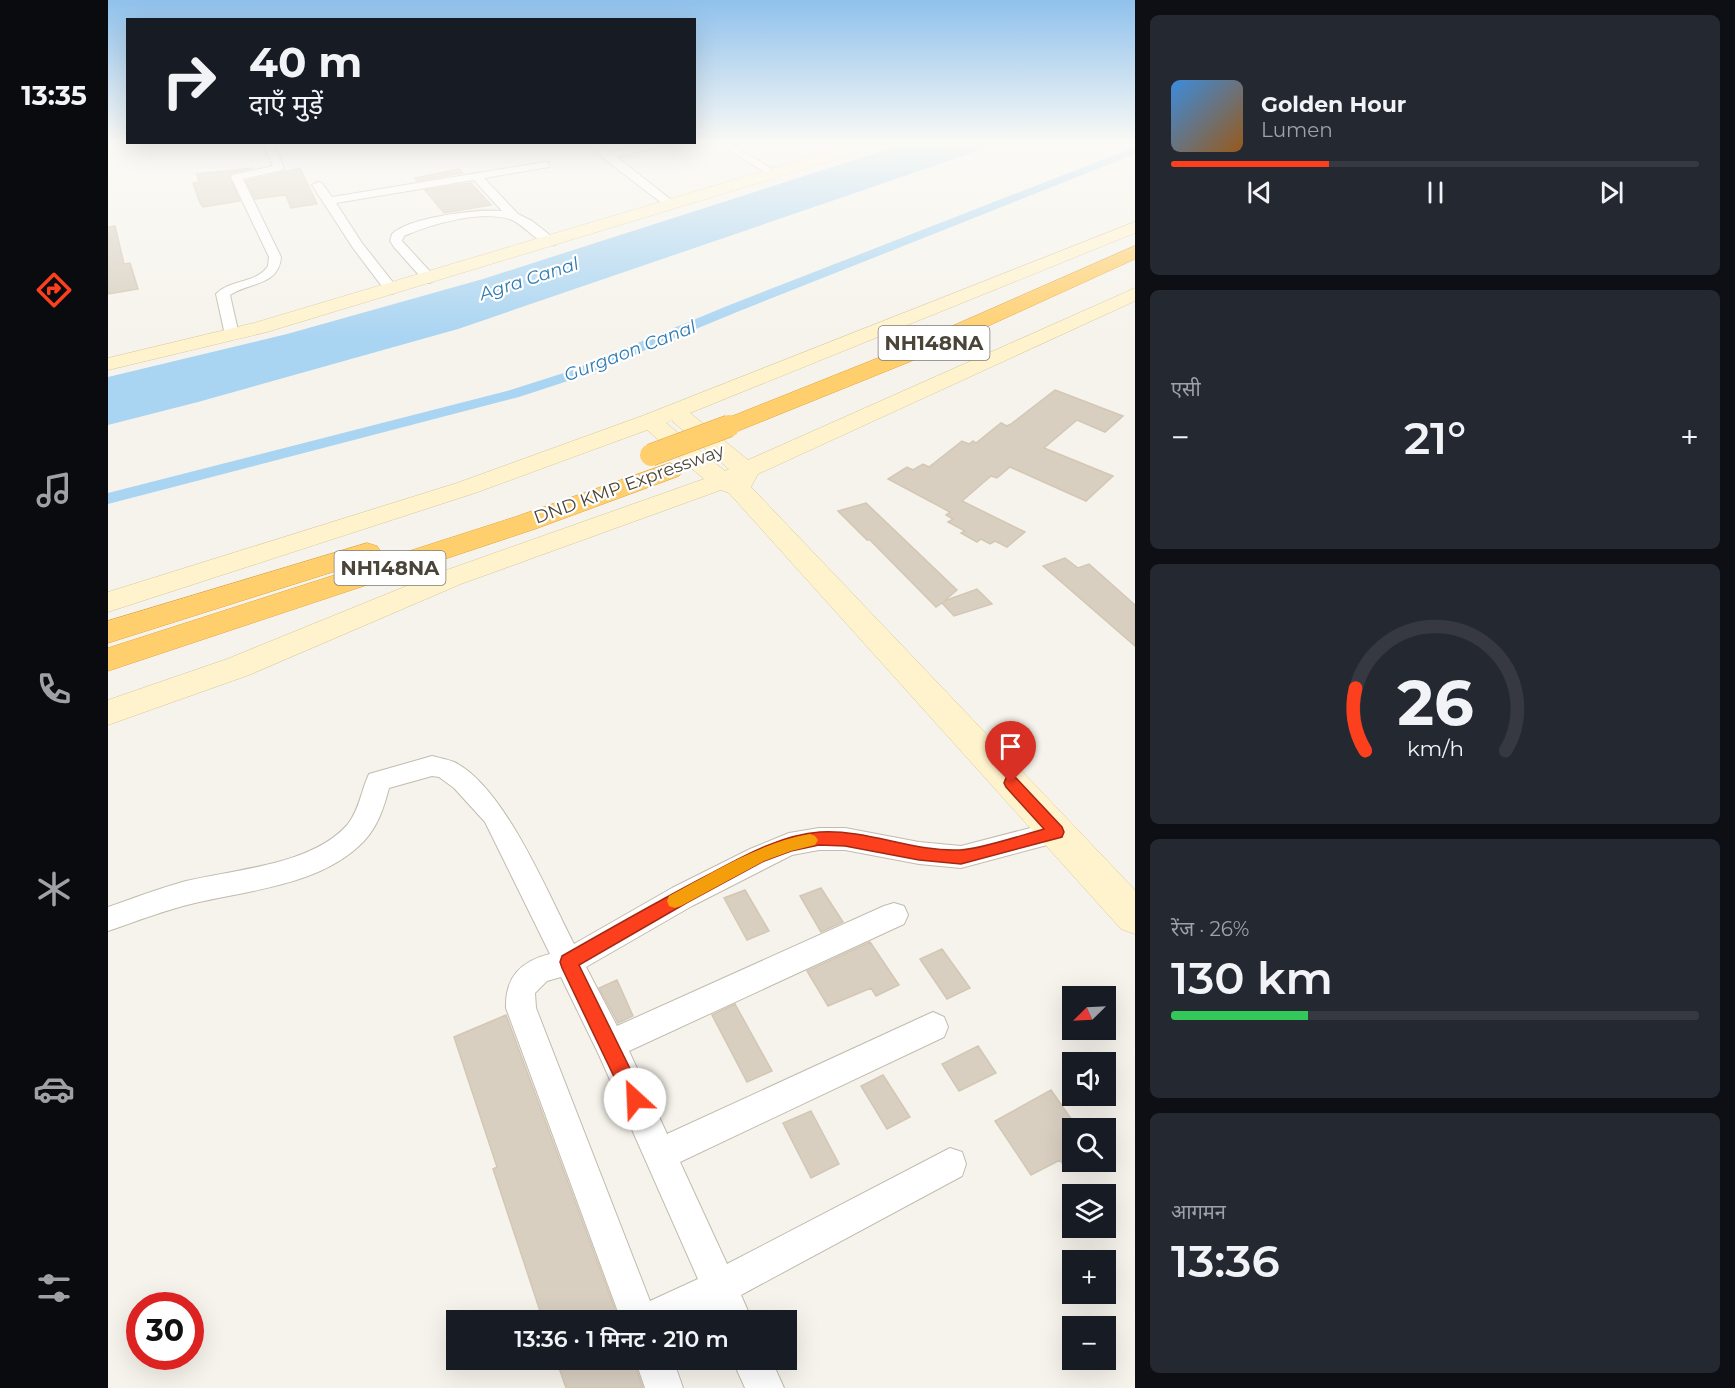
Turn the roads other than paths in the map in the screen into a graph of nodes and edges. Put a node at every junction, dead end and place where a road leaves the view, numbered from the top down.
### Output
1 (252, 209) edge
2 (334, 209) edge
3 (507, 209) edge
4 (660, 209) edge
5 (514, 216) junction
6 (1135, 227) edge
7 (551, 242) junction
8 (1135, 252) edge
9 (1135, 269) edge
10 (430, 279) junction
11 (392, 290) junction
12 (1135, 294) edge
13 (232, 335) junction
14 (108, 364) edge
15 (675, 411) junction
16 (650, 421) junction
17 (738, 433) junction
18 (660, 463) junction
19 (736, 480) junction
20 (108, 602) edge
21 (108, 632) edge
22 (108, 660) edge
23 (108, 713) edge
24 (1057, 832) junction
25 (894, 915) dead end
26 (1135, 917) edge
27 (108, 919) edge
28 (568, 962) junction
29 (933, 1027) dead end
30 (610, 1044) junction
31 (660, 1154) junction
32 (950, 1164) dead end
33 (719, 1288) junction
34 (635, 1310) edge
35 (672, 1310) edge
36 (729, 1310) edge
37 (658, 1370) edge
38 (757, 1370) edge
39 (664, 1388) edge
40 (765, 1388) edge

1 - 13 street
2 - 11 street
3 - 5 street
4 - 7 street
5 - 7 street
5 - 10 street
6 - 15 street
7 - 10 street
8 - 17 highway, DND KMP Expressway / NH148NA
9 - 17 highway, DND KMP Expressway / NH148NA
10 - 11 street
11 - 13 street
12 - 19 street
13 - 14 street
15 - 16 street
15 - 19 street
16 - 19 street
16 - 20 street
17 - 18 highway, DND KMP Expressway / NH148NA
18 - 21 highway, DND KMP Expressway / NH148NA
18 - 22 highway, DND KMP Expressway / NH148NA
19 - 23 street
19 - 24 street
24 - 26 street
24 - 28 street
25 - 30 street
27 - 28 street
28 - 30 street
28 - 34 street
29 - 31 street
30 - 31 street
31 - 33 street
32 - 33 street
33 - 35 street
33 - 36 street
37 - 39 street
38 - 40 street

